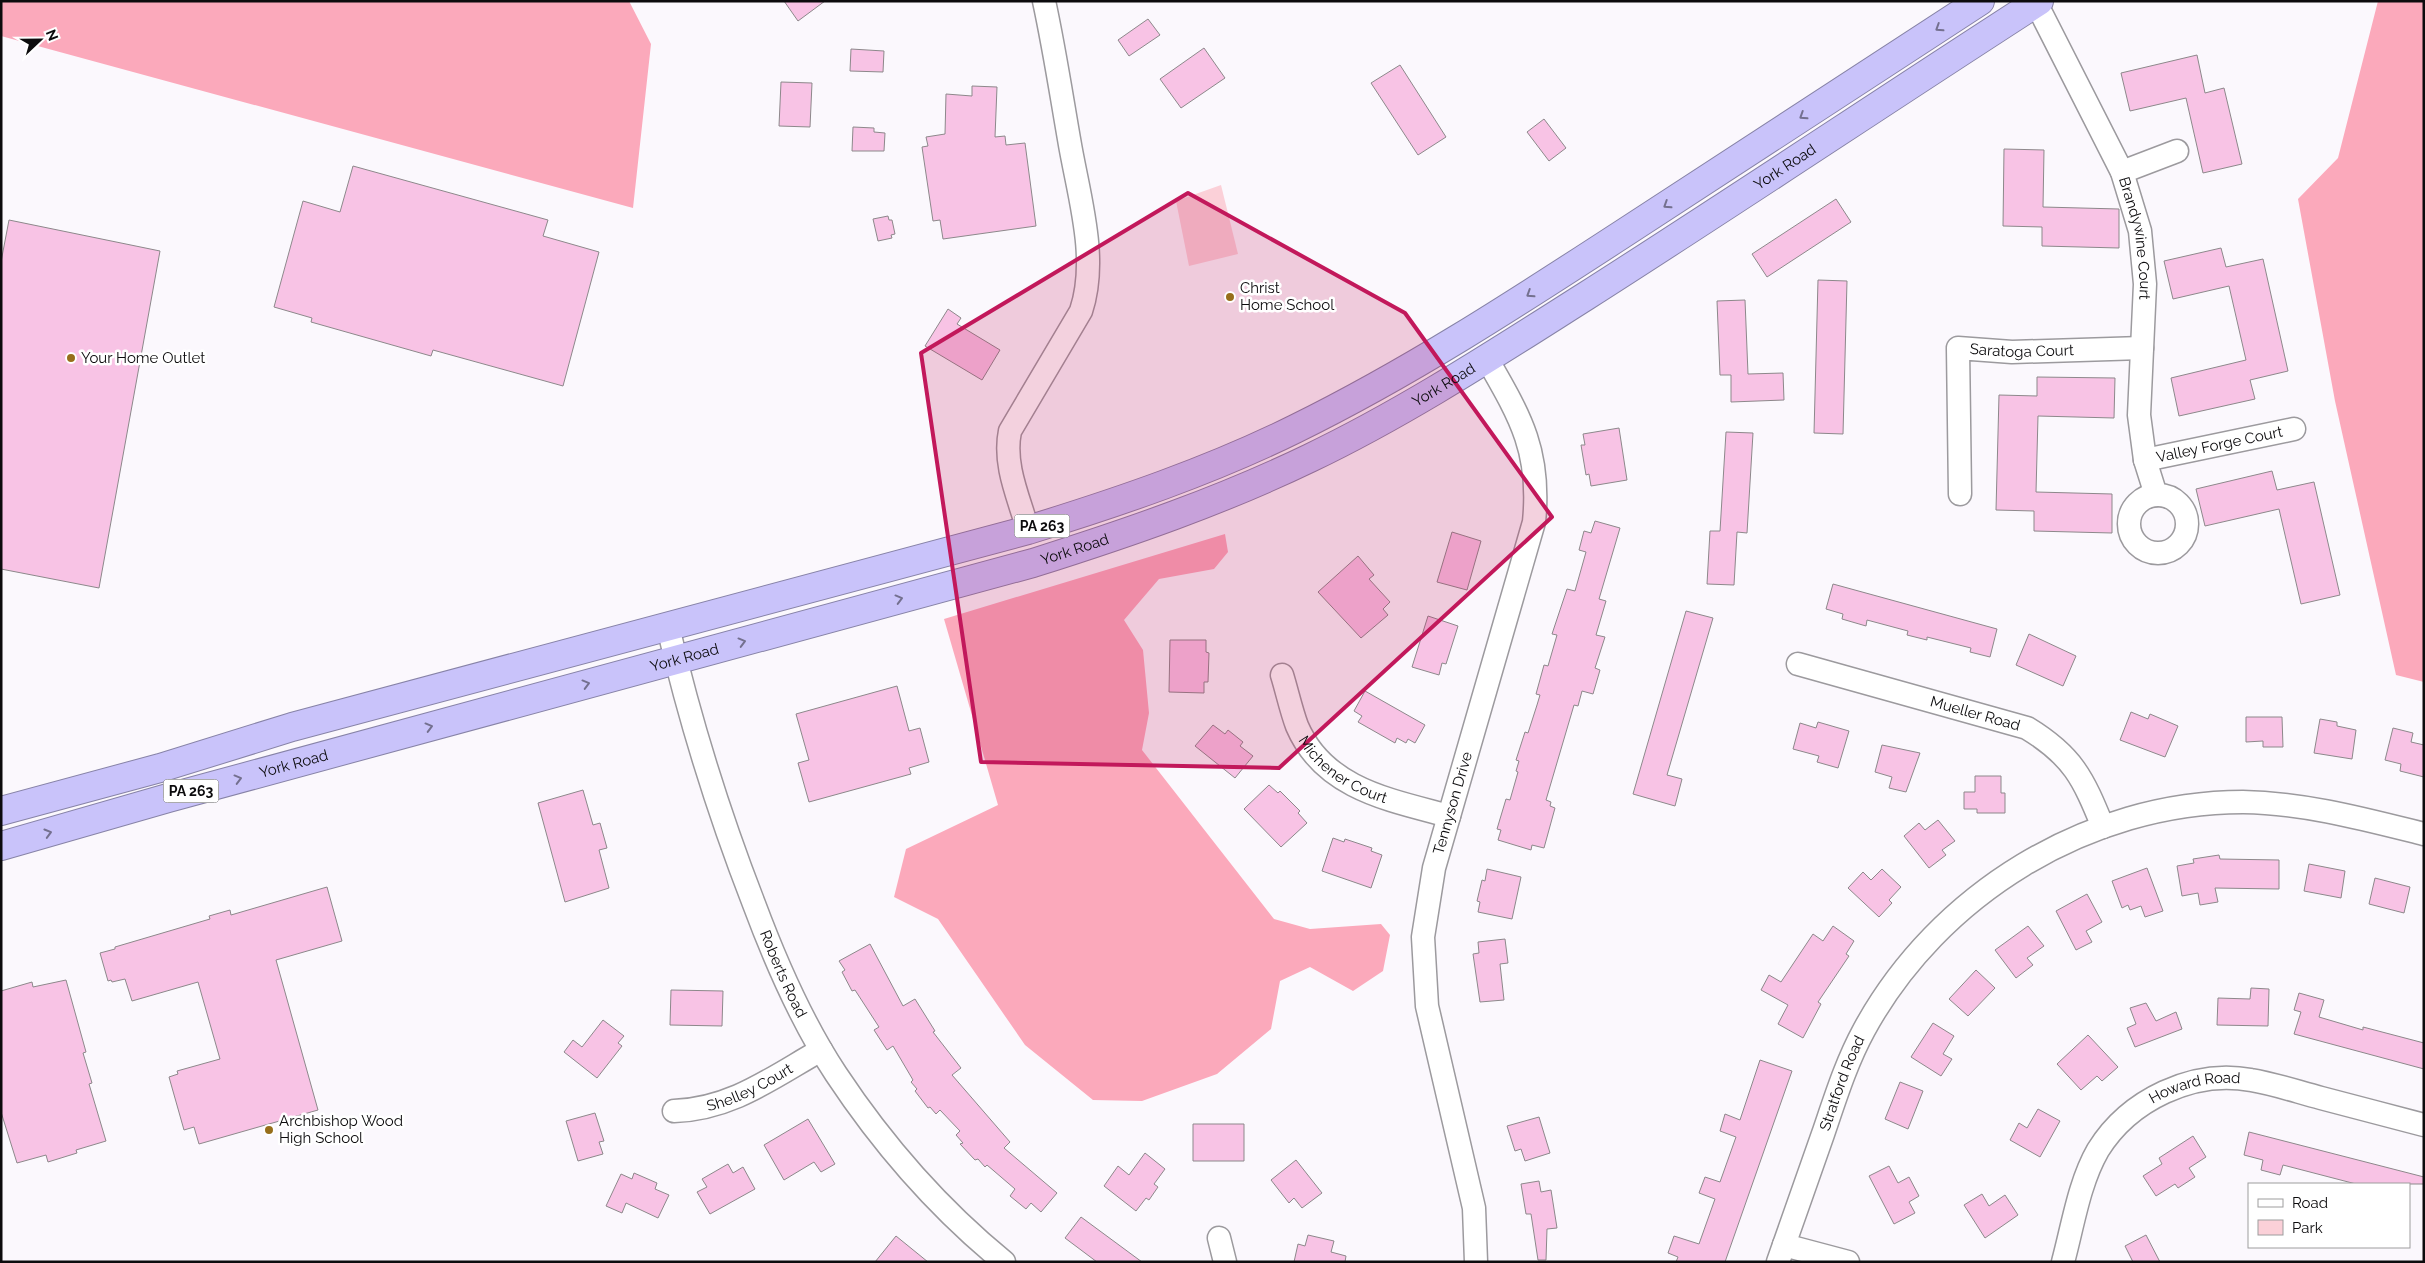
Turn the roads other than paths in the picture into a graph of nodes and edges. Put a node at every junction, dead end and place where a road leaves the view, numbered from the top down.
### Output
1 (1044, 1) edge
2 (1980, 1) edge
3 (2036, 2) edge
4 (2177, 152) dead end
5 (2122, 172) junction
6 (2142, 348) junction
7 (1487, 359) junction
8 (2294, 429) dead end
9 (2145, 460) junction
10 (1960, 494) dead end
11 (2156, 495) dead end
12 (1028, 530) junction
13 (668, 627) junction
14 (676, 660) junction
15 (1798, 664) dead end
16 (1282, 674) dead end
17 (1, 811) edge
18 (1449, 816) junction
19 (2104, 827) junction
20 (2424, 834) edge
21 (1, 846) edge
22 (821, 1050) junction
23 (674, 1111) dead end
24 (2424, 1125) edge
25 (1219, 1238) dead end
26 (1781, 1253) edge
27 (1002, 1261) edge
28 (1224, 1262) edge
29 (1476, 1262) edge
30 (1848, 1262) edge
31 (2063, 1262) edge

1 - 12 street
2 -> 12 highway, York Road / PA 263
3 - 5 street, Brandywine Court
3 - 7 highway, York Road / PA 263
4 - 5 street
5 - 6 street, Brandywine Court
6 - 9 street, Brandywine Court
6 - 10 street, Saratoga Court
14 -> 7 highway, York Road / PA 263
7 - 18 street, Tennyson Drive
8 - 9 street, Valley Forge Court
9 - 11 street, Brandywine Court
12 - 13 highway, York Road / PA 263
13 - 14 street, Roberts Road
13 - 17 highway, York Road / PA 263
21 -> 14 highway, York Road / PA 263
14 - 22 street, Roberts Road
15 - 19 street, Mueller Road
16 - 18 street, Michener Court
18 - 29 street, Tennyson Drive
19 - 20 street
19 - 26 street, Stratford Road
22 - 23 street, Shelley Court
22 - 27 street, Roberts Road
24 - 31 street, Howard Road
25 - 28 street
26 - 30 street

